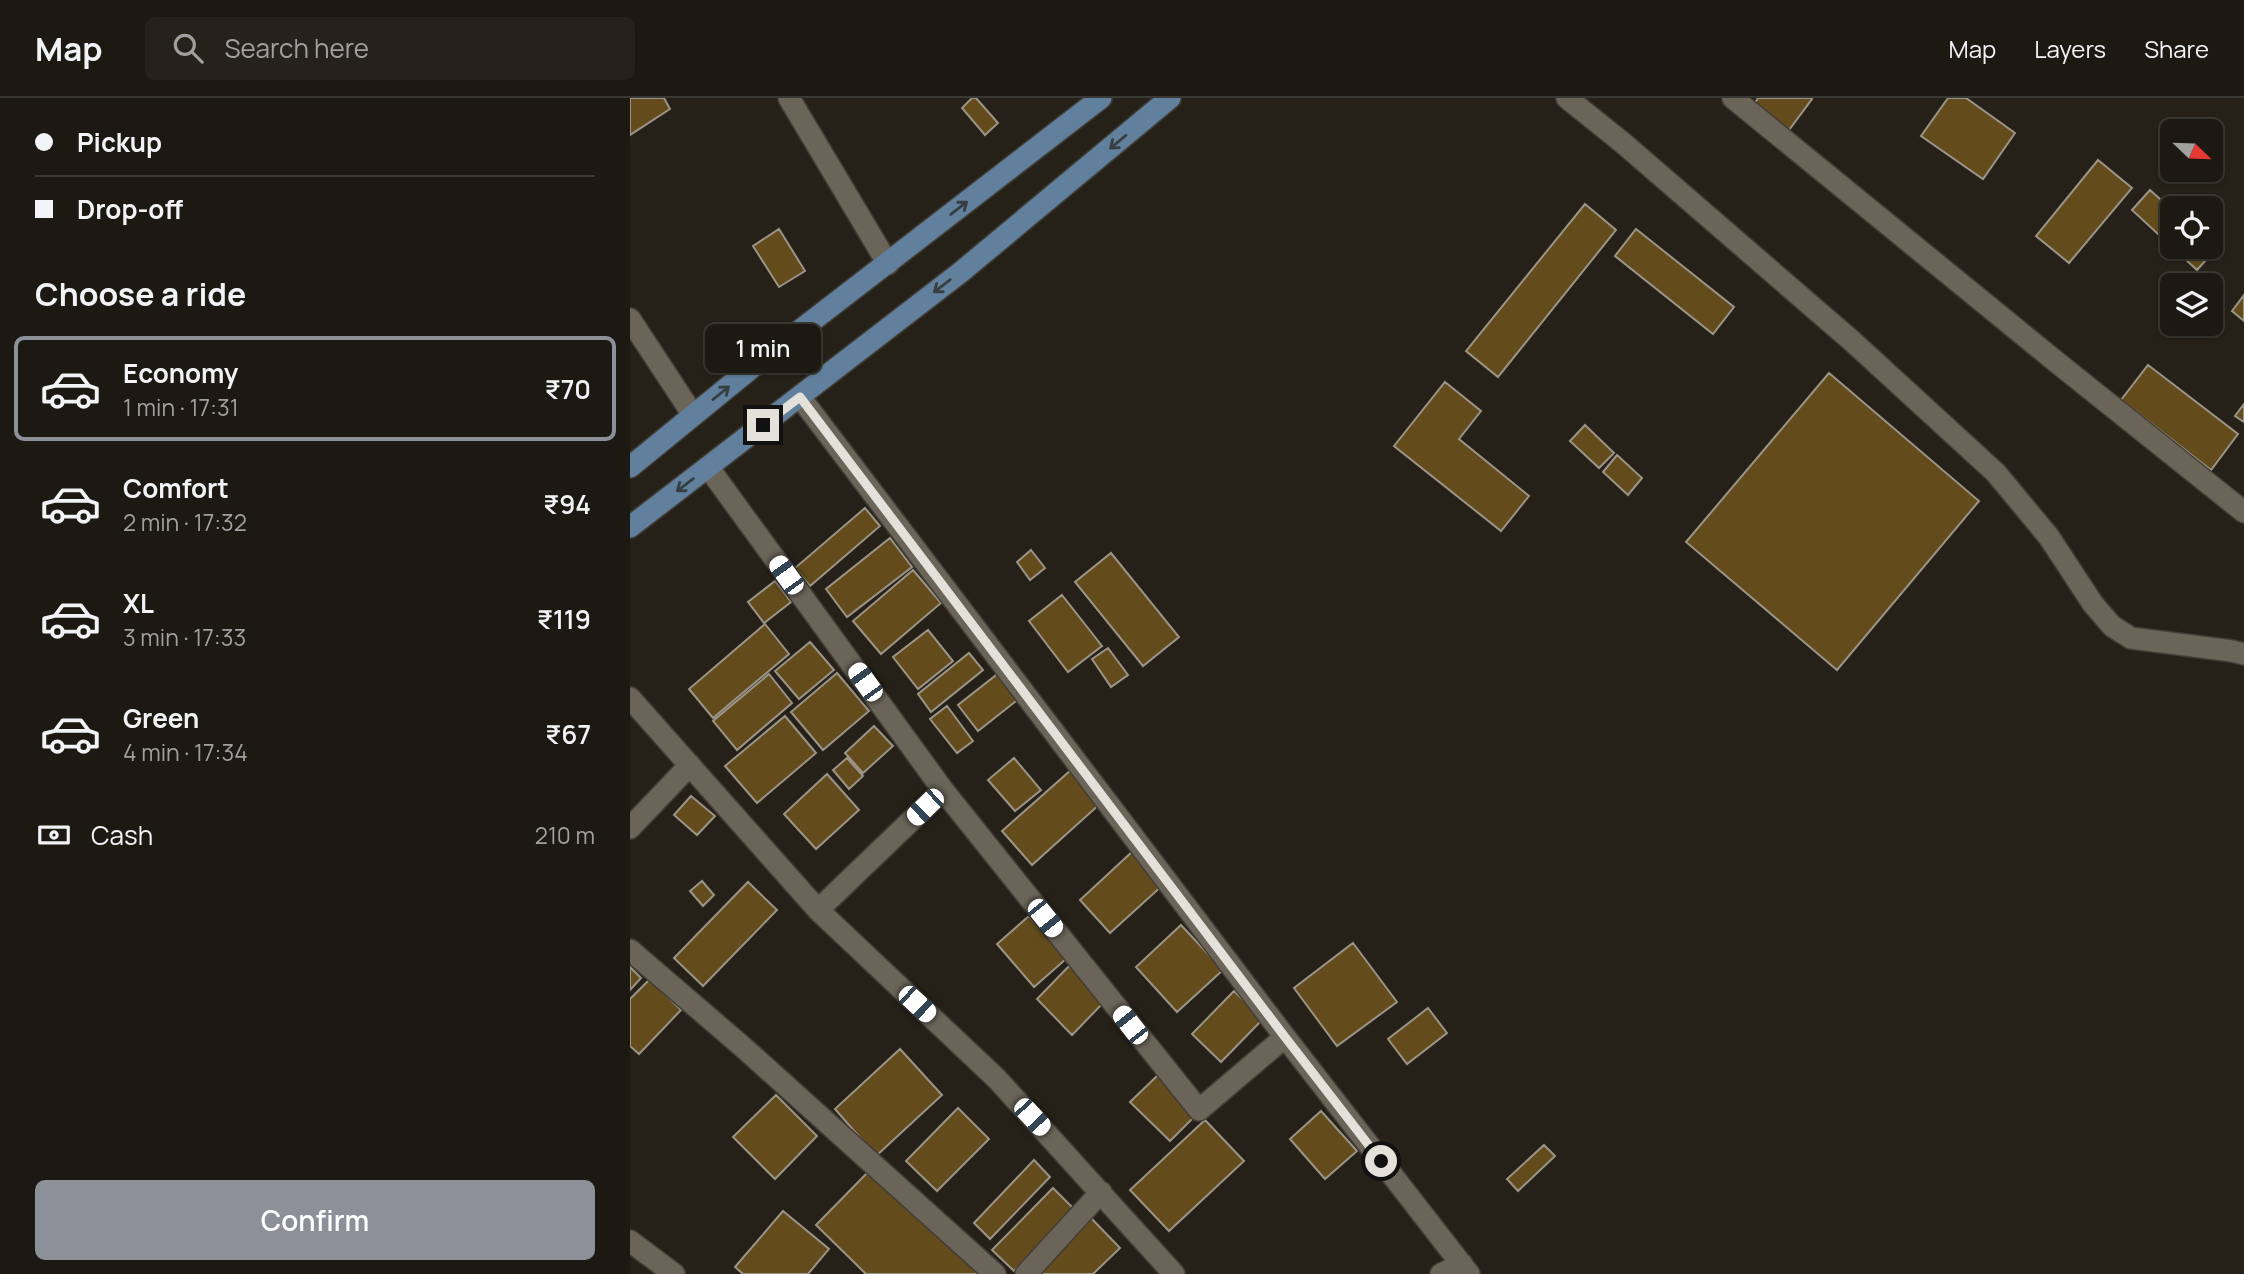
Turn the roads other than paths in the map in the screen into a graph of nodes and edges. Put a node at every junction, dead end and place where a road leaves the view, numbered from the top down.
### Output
1 (789, 98) edge
2 (1101, 98) edge
3 (1170, 98) edge
4 (1567, 98) edge
5 (1733, 98) edge
6 (888, 264) junction
7 (630, 319) edge
8 (800, 397) junction
9 (693, 415) junction
10 (630, 467) edge
11 (708, 467) junction
12 (2244, 512) edge
13 (630, 527) edge
14 (2244, 654) edge
15 (630, 698) edge
16 (690, 765) junction
17 (943, 790) junction
18 (630, 828) edge
19 (818, 910) junction
20 (630, 950) edge
21 (1285, 1037) junction
22 (1101, 1192) junction
23 (630, 1241) edge
24 (1466, 1269) edge
25 (674, 1274) edge
26 (995, 1274) edge
27 (1026, 1274) edge
28 (1174, 1274) edge
29 (1441, 1274) edge

1 - 6 street
6 -> 2 main road
3 -> 8 main road
4 - 14 street
5 - 12 street
9 -> 6 main road
7 - 9 street
8 - 11 main road
8 - 21 street
9 - 10 main road
11 -> 13 main road
11 - 17 street
15 - 16 street
16 - 18 street
16 - 19 street
17 - 19 street
17 - 21 street
19 - 22 street
20 - 26 street
21 - 24 street
22 - 27 street
22 - 28 street
23 - 25 street
24 - 29 street

